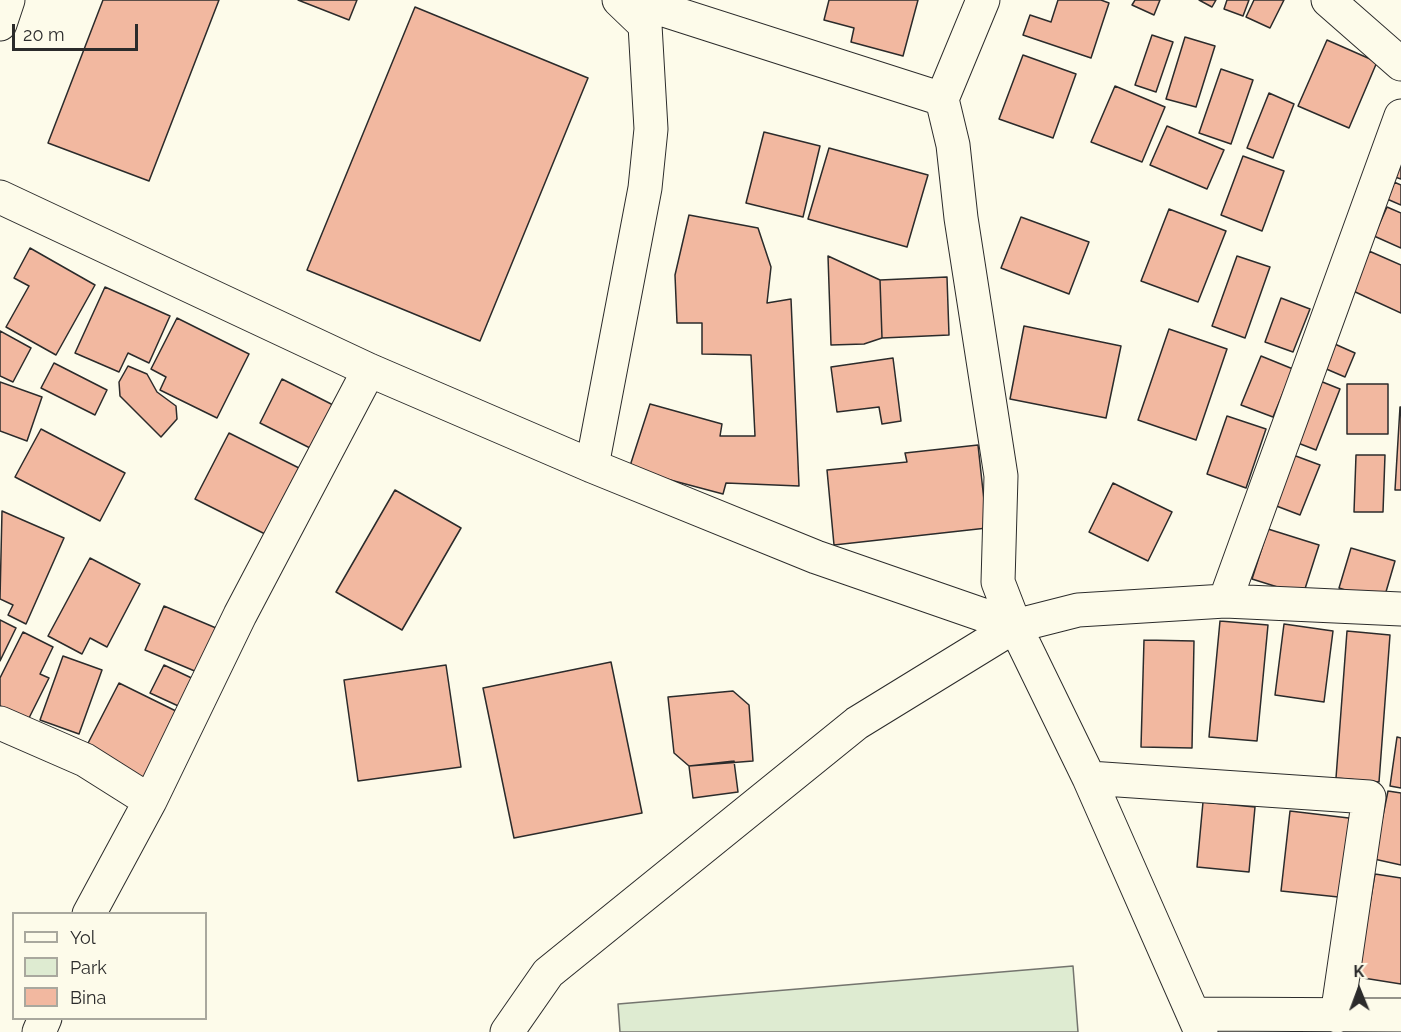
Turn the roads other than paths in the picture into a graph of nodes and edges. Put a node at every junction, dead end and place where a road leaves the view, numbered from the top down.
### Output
1 (8, 0) edge
2 (619, 0) edge
3 (633, 0) edge
4 (983, 0) edge
5 (1328, 0) edge
6 (0, 24) edge
7 (1401, 64) edge
8 (942, 99) junction
9 (1401, 116) edge
10 (0, 197) edge
11 (369, 370) junction
12 (592, 466) junction
13 (1225, 601) junction
14 (1401, 609) edge
15 (1015, 626) junction
16 (0, 723) edge
17 (1089, 778) junction
18 (150, 801) junction
19 (90, 912) edge
20 (1401, 1015) edge
21 (1337, 1016) junction
22 (1197, 1023) edge
23 (507, 1032) edge

1 - 6 street
2 - 12 street
3 - 8 street
4 - 8 street
5 - 7 street
8 - 15 street
9 - 13 street
10 - 11 street
11 - 12 street
11 - 18 street
12 - 15 street
13 - 14 street
13 - 15 street
15 - 17 street
15 - 23 street
16 - 18 street
17 - 21 street
17 - 22 street
18 - 19 street
20 - 21 street
21 - 22 street

